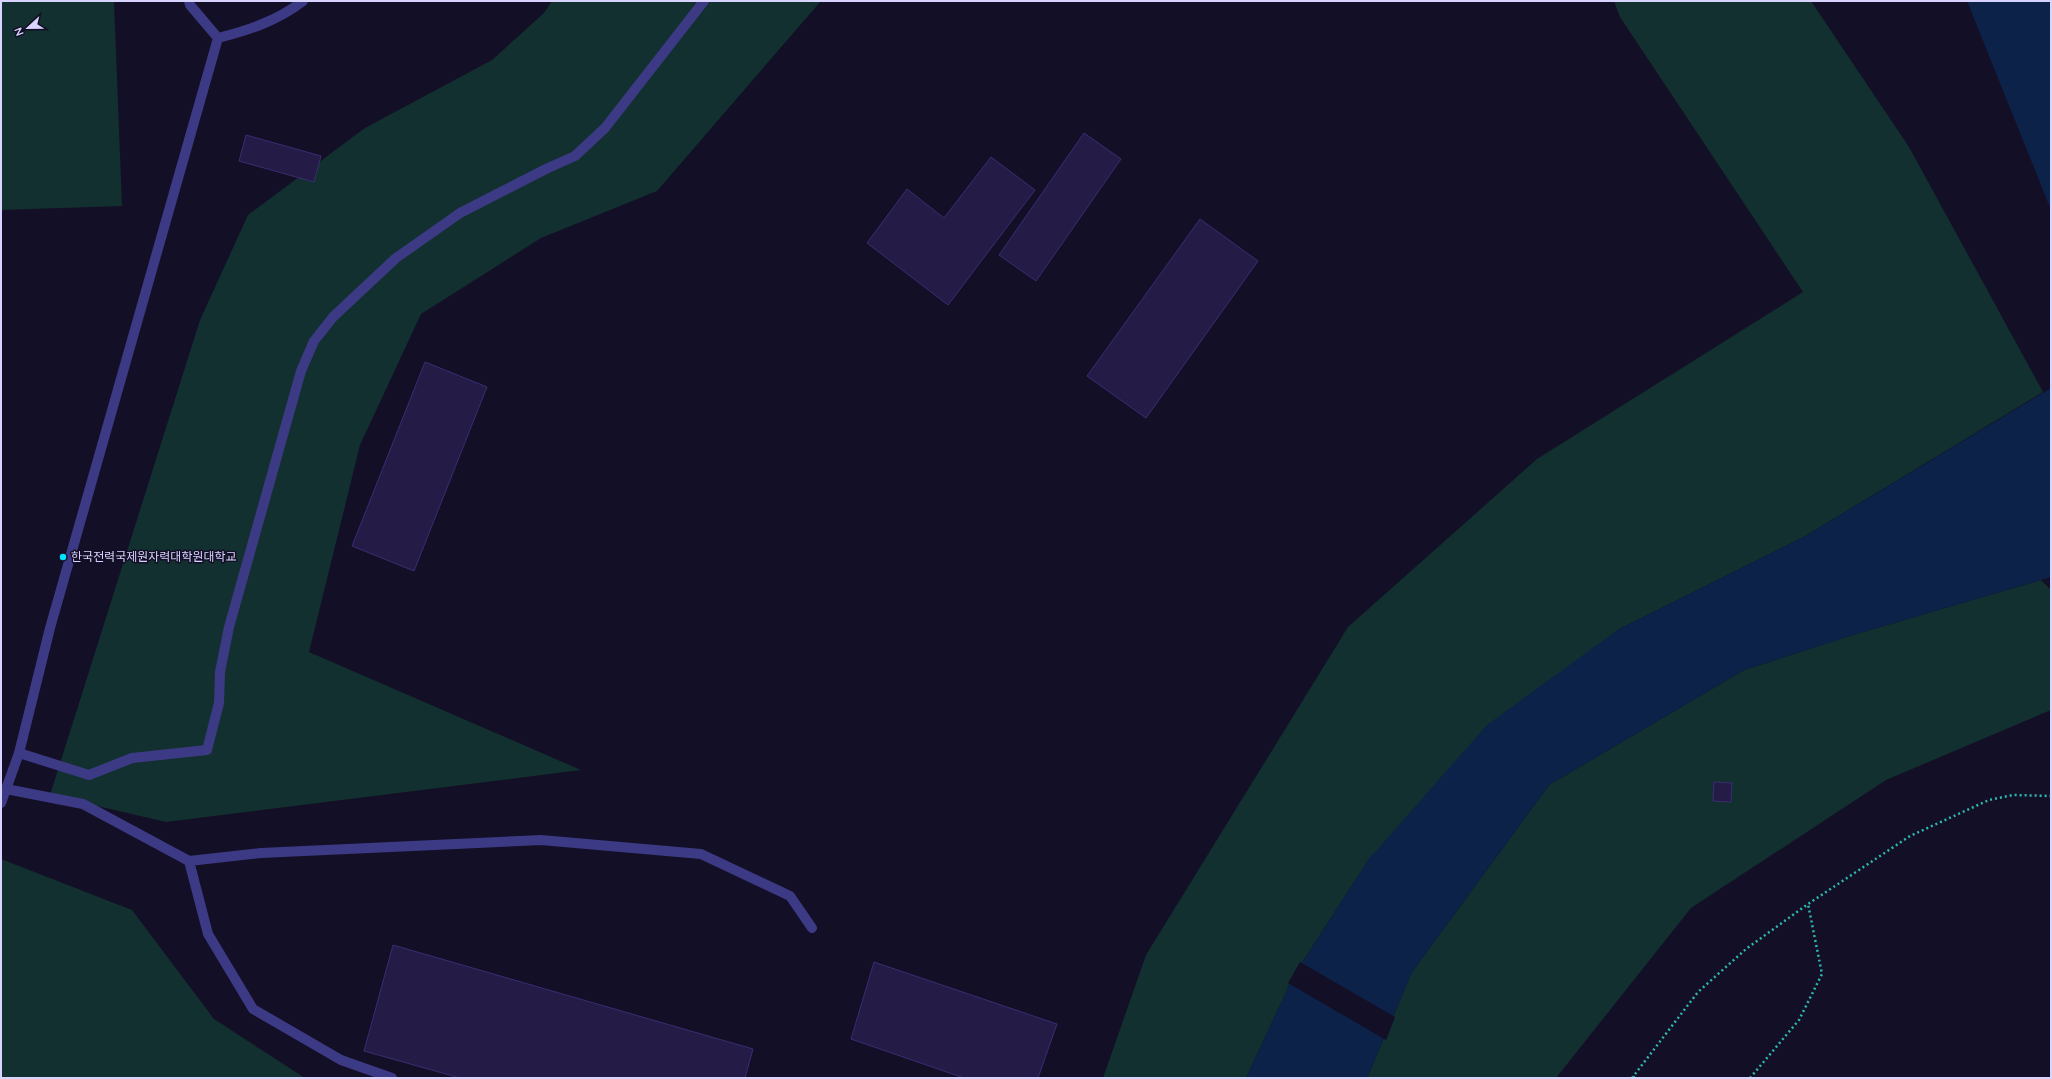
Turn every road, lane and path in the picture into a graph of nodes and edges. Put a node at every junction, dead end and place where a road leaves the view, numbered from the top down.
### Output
1 (189, 1) edge
2 (303, 1) edge
3 (704, 1) edge
4 (218, 38) junction
5 (19, 753) junction
6 (6, 789) junction
7 (2051, 796) edge
8 (1, 803) edge
9 (190, 861) junction
10 (1808, 904) junction
11 (812, 928) dead end
12 (1632, 1077) edge
13 (392, 1078) edge
14 (1637, 1078) edge
15 (1750, 1078) edge

1 - 4 street
2 - 4 street
3 - 5 street
4 - 5 street
5 - 6 street
6 - 8 street
6 - 9 street
7 - 10 path
9 - 11 street
9 - 13 street
10 - 12 path
10 - 15 path
12 - 14 path

